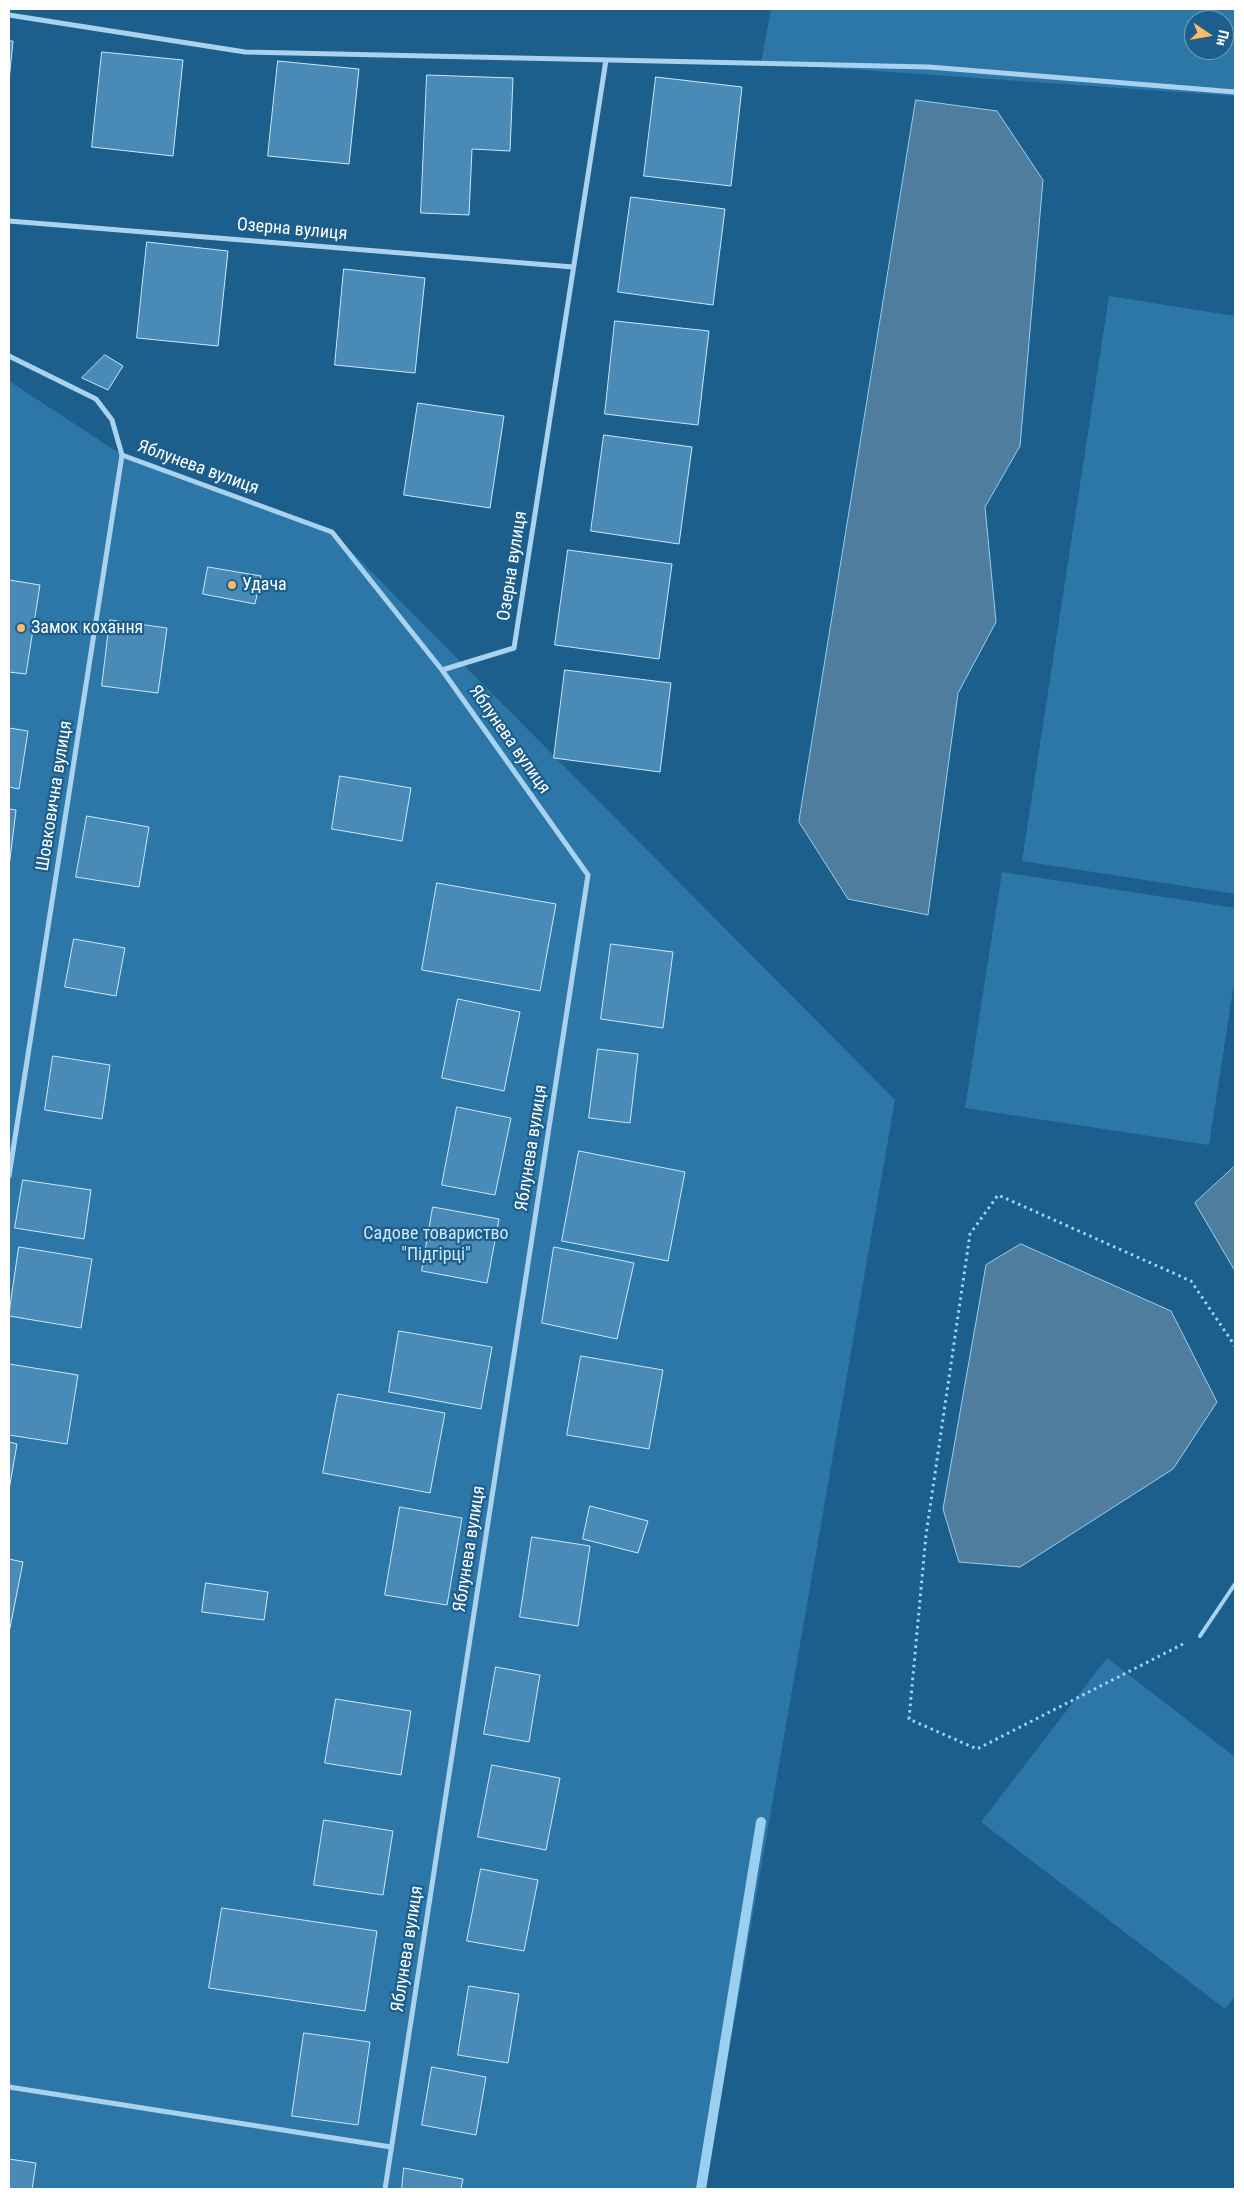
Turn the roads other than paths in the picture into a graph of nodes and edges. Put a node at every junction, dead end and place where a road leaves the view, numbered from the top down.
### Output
1 (9, 15) edge
2 (606, 60) junction
3 (1235, 92) edge
4 (9, 221) edge
5 (574, 267) junction
6 (9, 356) edge
7 (122, 454) junction
8 (442, 670) junction
9 (9, 1176) edge
10 (1235, 1584) edge
11 (1200, 1636) road end
12 (9, 2087) edge
13 (391, 2147) junction
14 (385, 2189) edge

1 - 2 street
2 - 3 street
2 - 5 street, Озерна вулиця
4 - 5 street, Озерна вулиця
5 - 8 street, Озерна вулиця
6 - 7 street, Шовковична вулиця
7 - 8 street, Яблунева вулиця
7 - 9 street, Шовковична вулиця
8 - 13 street, Яблунева вулиця
10 - 11 lane
12 - 13 street
13 - 14 street, Яблунева вулиця

